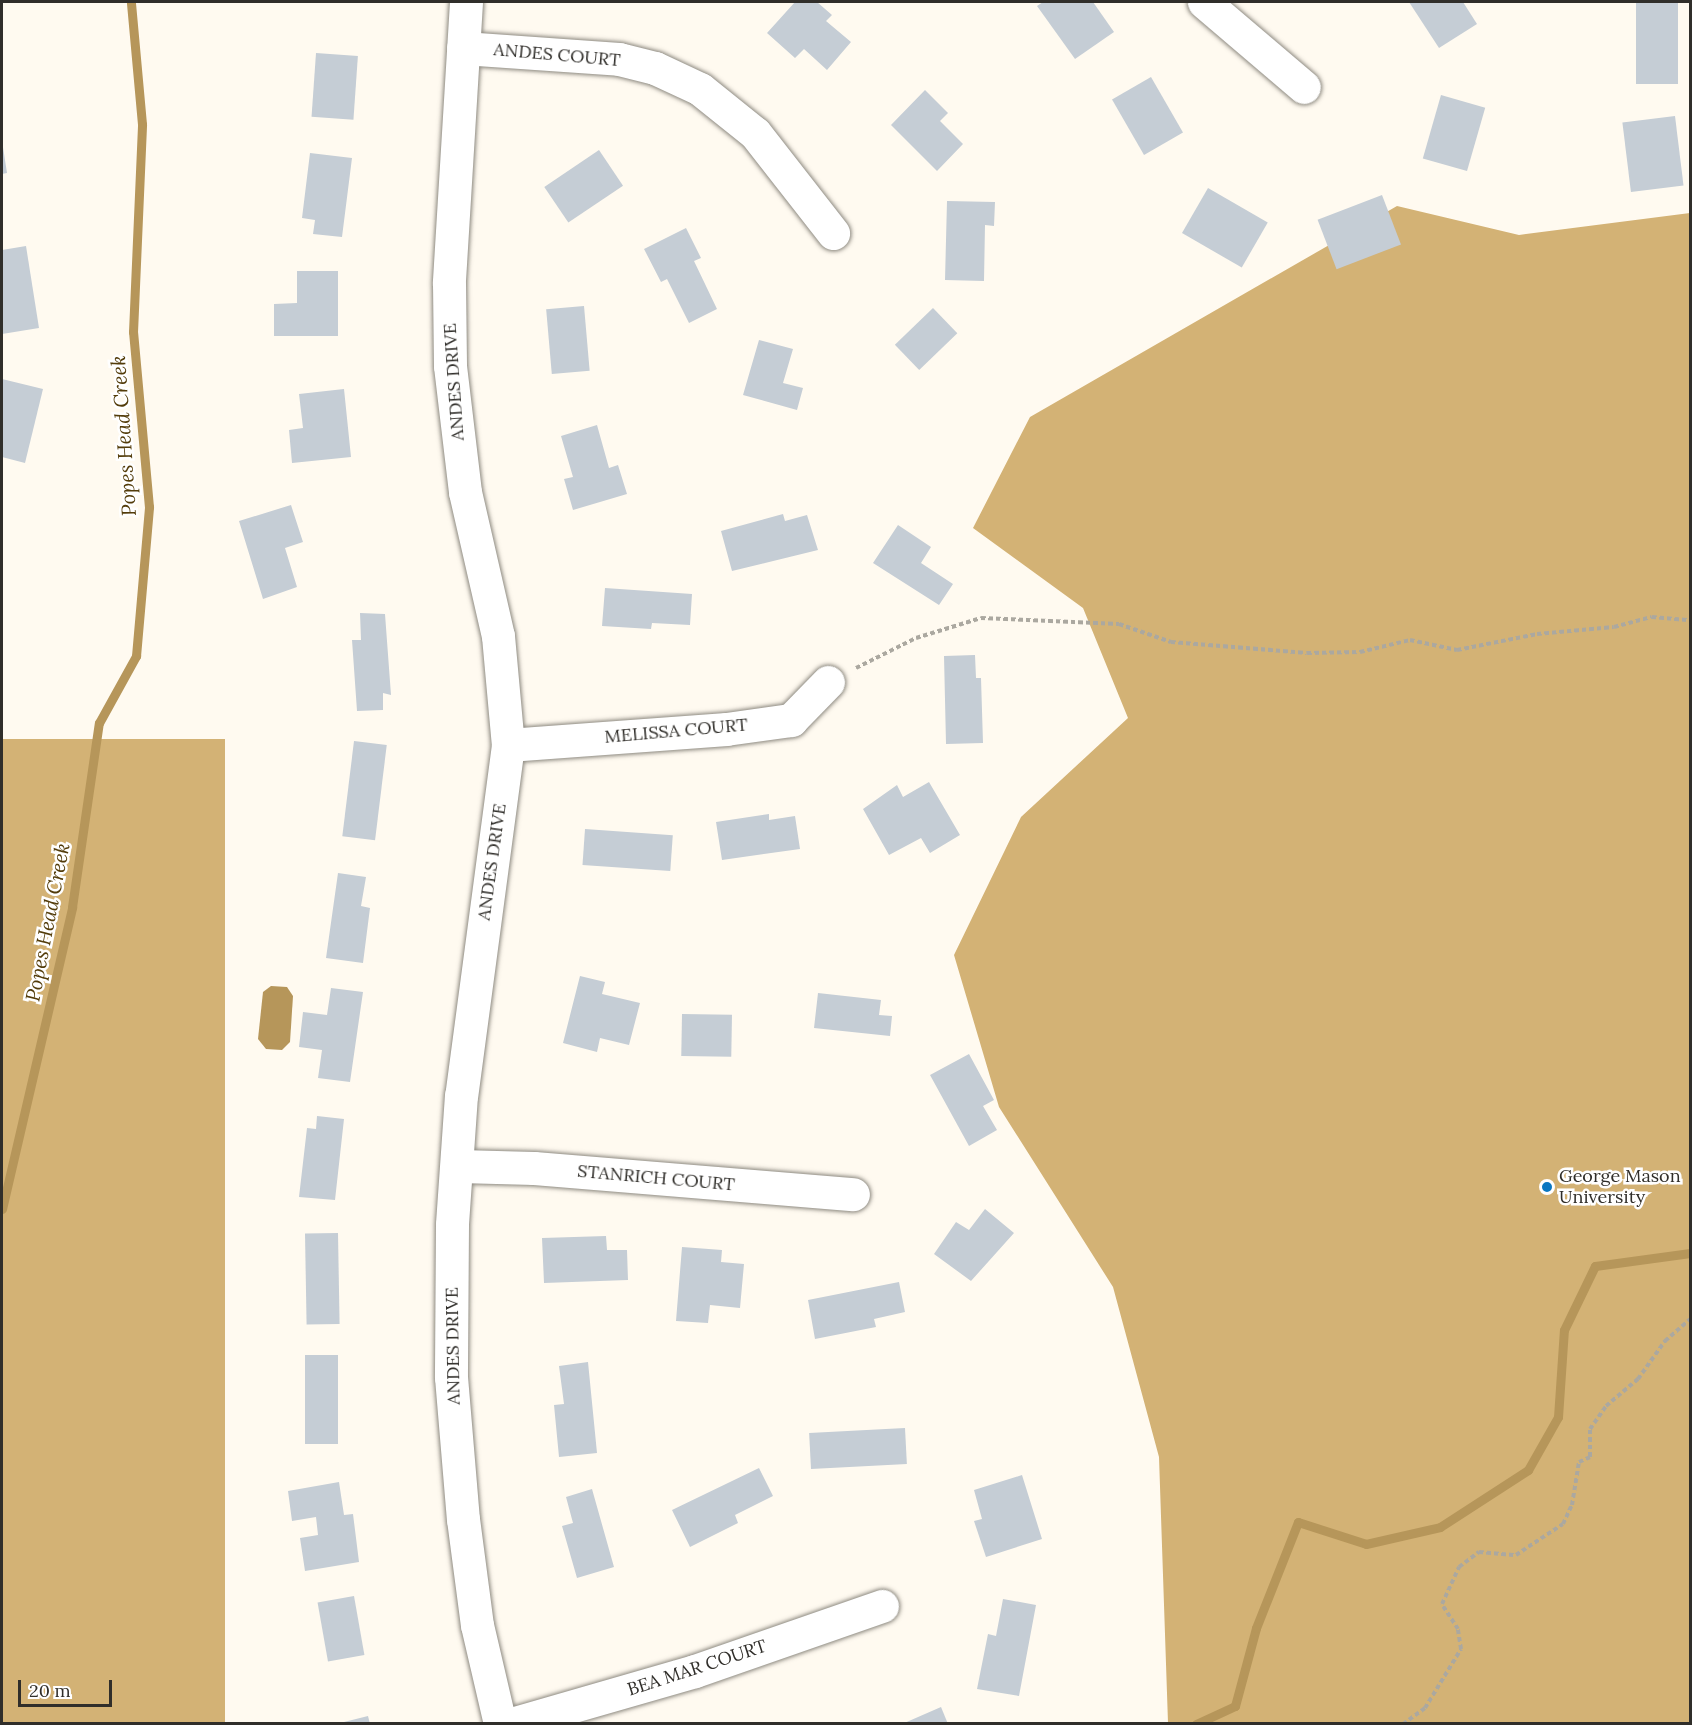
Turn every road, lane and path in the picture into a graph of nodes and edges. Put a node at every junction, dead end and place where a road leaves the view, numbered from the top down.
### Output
1 (466, 2) edge
2 (1204, 2) edge
3 (463, 48) junction
4 (1304, 87) dead end
5 (833, 233) dead end
6 (1690, 620) edge
7 (828, 682) joint
8 (508, 745) junction
9 (459, 1166) junction
10 (853, 1194) dead end
11 (1690, 1319) edge
12 (882, 1606) dead end
13 (500, 1724) edge
14 (511, 1724) edge
15 (1403, 1724) edge

1 - 3 street, ANDES DRIVE
2 - 4 street
3 - 5 street, ANDES COURT
3 - 8 street, ANDES DRIVE
6 - 7 path
7 - 8 street, MELISSA COURT
8 - 9 street, ANDES DRIVE
9 - 10 street, STANRICH COURT
9 - 13 street, ANDES DRIVE
11 - 15 path
12 - 14 street, BEA MAR COURT

